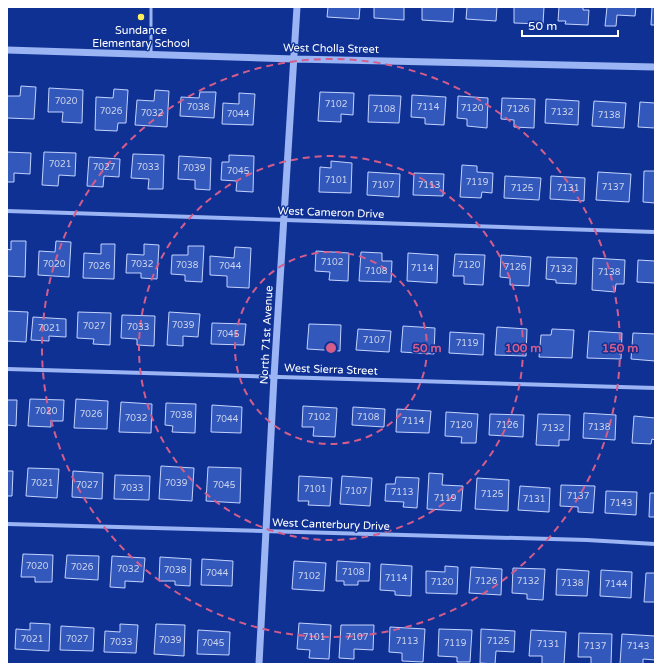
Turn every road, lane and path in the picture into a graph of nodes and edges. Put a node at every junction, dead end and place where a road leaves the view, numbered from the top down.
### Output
1 (151, 7) edge
2 (297, 7) edge
3 (7, 50) edge
4 (151, 54) junction
5 (294, 59) junction
6 (655, 68) edge
7 (7, 211) edge
8 (284, 219) junction
9 (655, 232) edge
10 (7, 370) edge
11 (274, 377) junction
12 (655, 388) edge
13 (7, 524) edge
14 (267, 531) junction
15 (655, 544) edge
16 (259, 664) edge

1 - 4 lane
2 - 5 street, North 71st Avenue
3 - 4 street, West Cholla Street
4 - 5 street, West Cholla Street
5 - 6 street, West Cholla Street
5 - 8 street, North 71st Avenue
7 - 8 street, West Cameron Drive
8 - 9 street, West Cameron Drive
8 - 11 street, North 71st Avenue
10 - 11 street, West Sierra Street
11 - 12 street, West Sierra Street
11 - 14 street, North 71st Avenue
13 - 14 street, West Canterbury Drive
14 - 15 street, West Canterbury Drive
14 - 16 street, North 71st Avenue

